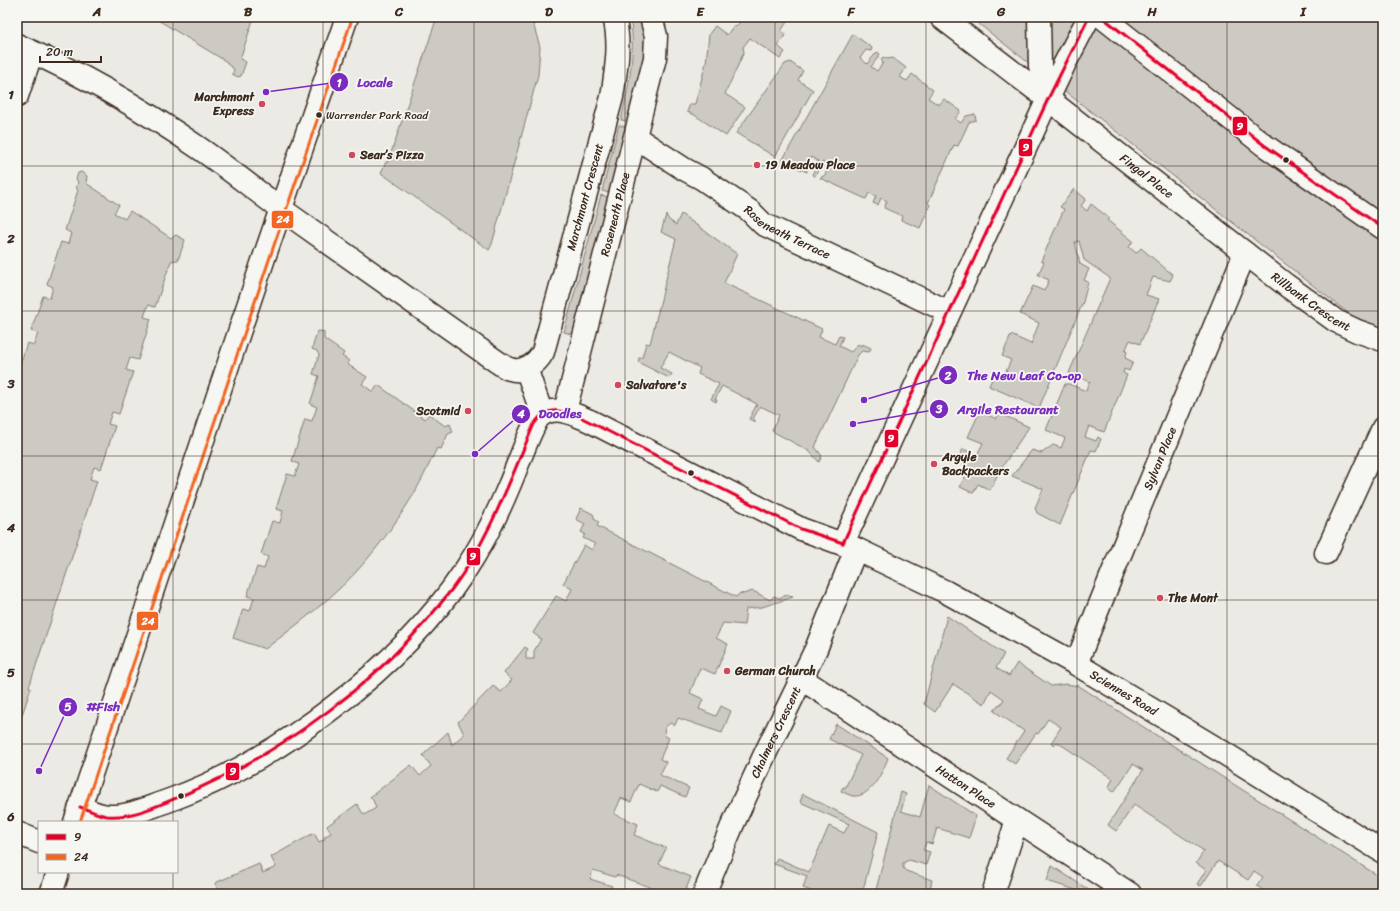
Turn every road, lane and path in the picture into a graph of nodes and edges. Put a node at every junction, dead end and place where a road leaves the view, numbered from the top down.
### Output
1 (347, 17) edge
2 (614, 17) edge
3 (651, 17) edge
4 (940, 17) edge
5 (1039, 17) edge
6 (1090, 17) edge
7 (1102, 17) edge
8 (24, 48) edge
9 (17, 96) edge
10 (1048, 99) junction
11 (635, 137) junction
12 (282, 209) junction
13 (1383, 228) edge
14 (1245, 253) junction
15 (949, 312) junction
16 (1383, 340) edge
17 (526, 368) junction
18 (565, 411) junction
19 (540, 416) junction
20 (1383, 428) edge
21 (850, 546) junction
22 (1326, 552) dead end
23 (1076, 664) junction
24 (802, 679) junction
25 (78, 814) edge
26 (1017, 820) junction
27 (17, 833) edge
28 (38, 842) edge
29 (1383, 852) edge
30 (58, 873) edge
31 (51, 894) edge
32 (704, 894) edge
33 (993, 894) edge
34 (1130, 894) edge

1 - 12 street
2 - 17 street, Marchmont Crescent
3 - 11 street, Roseneath Place
4 - 10 street, Fingal Place
5 - 10 street
6 - 10 street, Chalmers Crescent
7 - 13 street
8 - 9 street
8 - 12 street
10 - 14 street, Fingal Place
10 - 15 street, Chalmers Crescent
11 - 15 street, Roseneath Terrace
11 - 18 street, Roseneath Place
12 - 17 street
12 - 25 street
14 - 16 street, Rillbank Crescent
14 - 23 street, Sylvan Place
15 - 21 street, Chalmers Crescent
17 - 19 street
18 - 19 street
18 - 21 street, Sciennes Road
19 - 25 street
20 - 22 street
21 - 23 street, Sciennes Road
21 - 24 street, Chalmers Crescent
23 - 29 street, Sciennes Road
24 - 26 street, Hatton Place
24 - 32 street, Chalmers Crescent
26 - 33 street
26 - 34 street, Hatton Place
27 - 28 street
30 - 31 street

